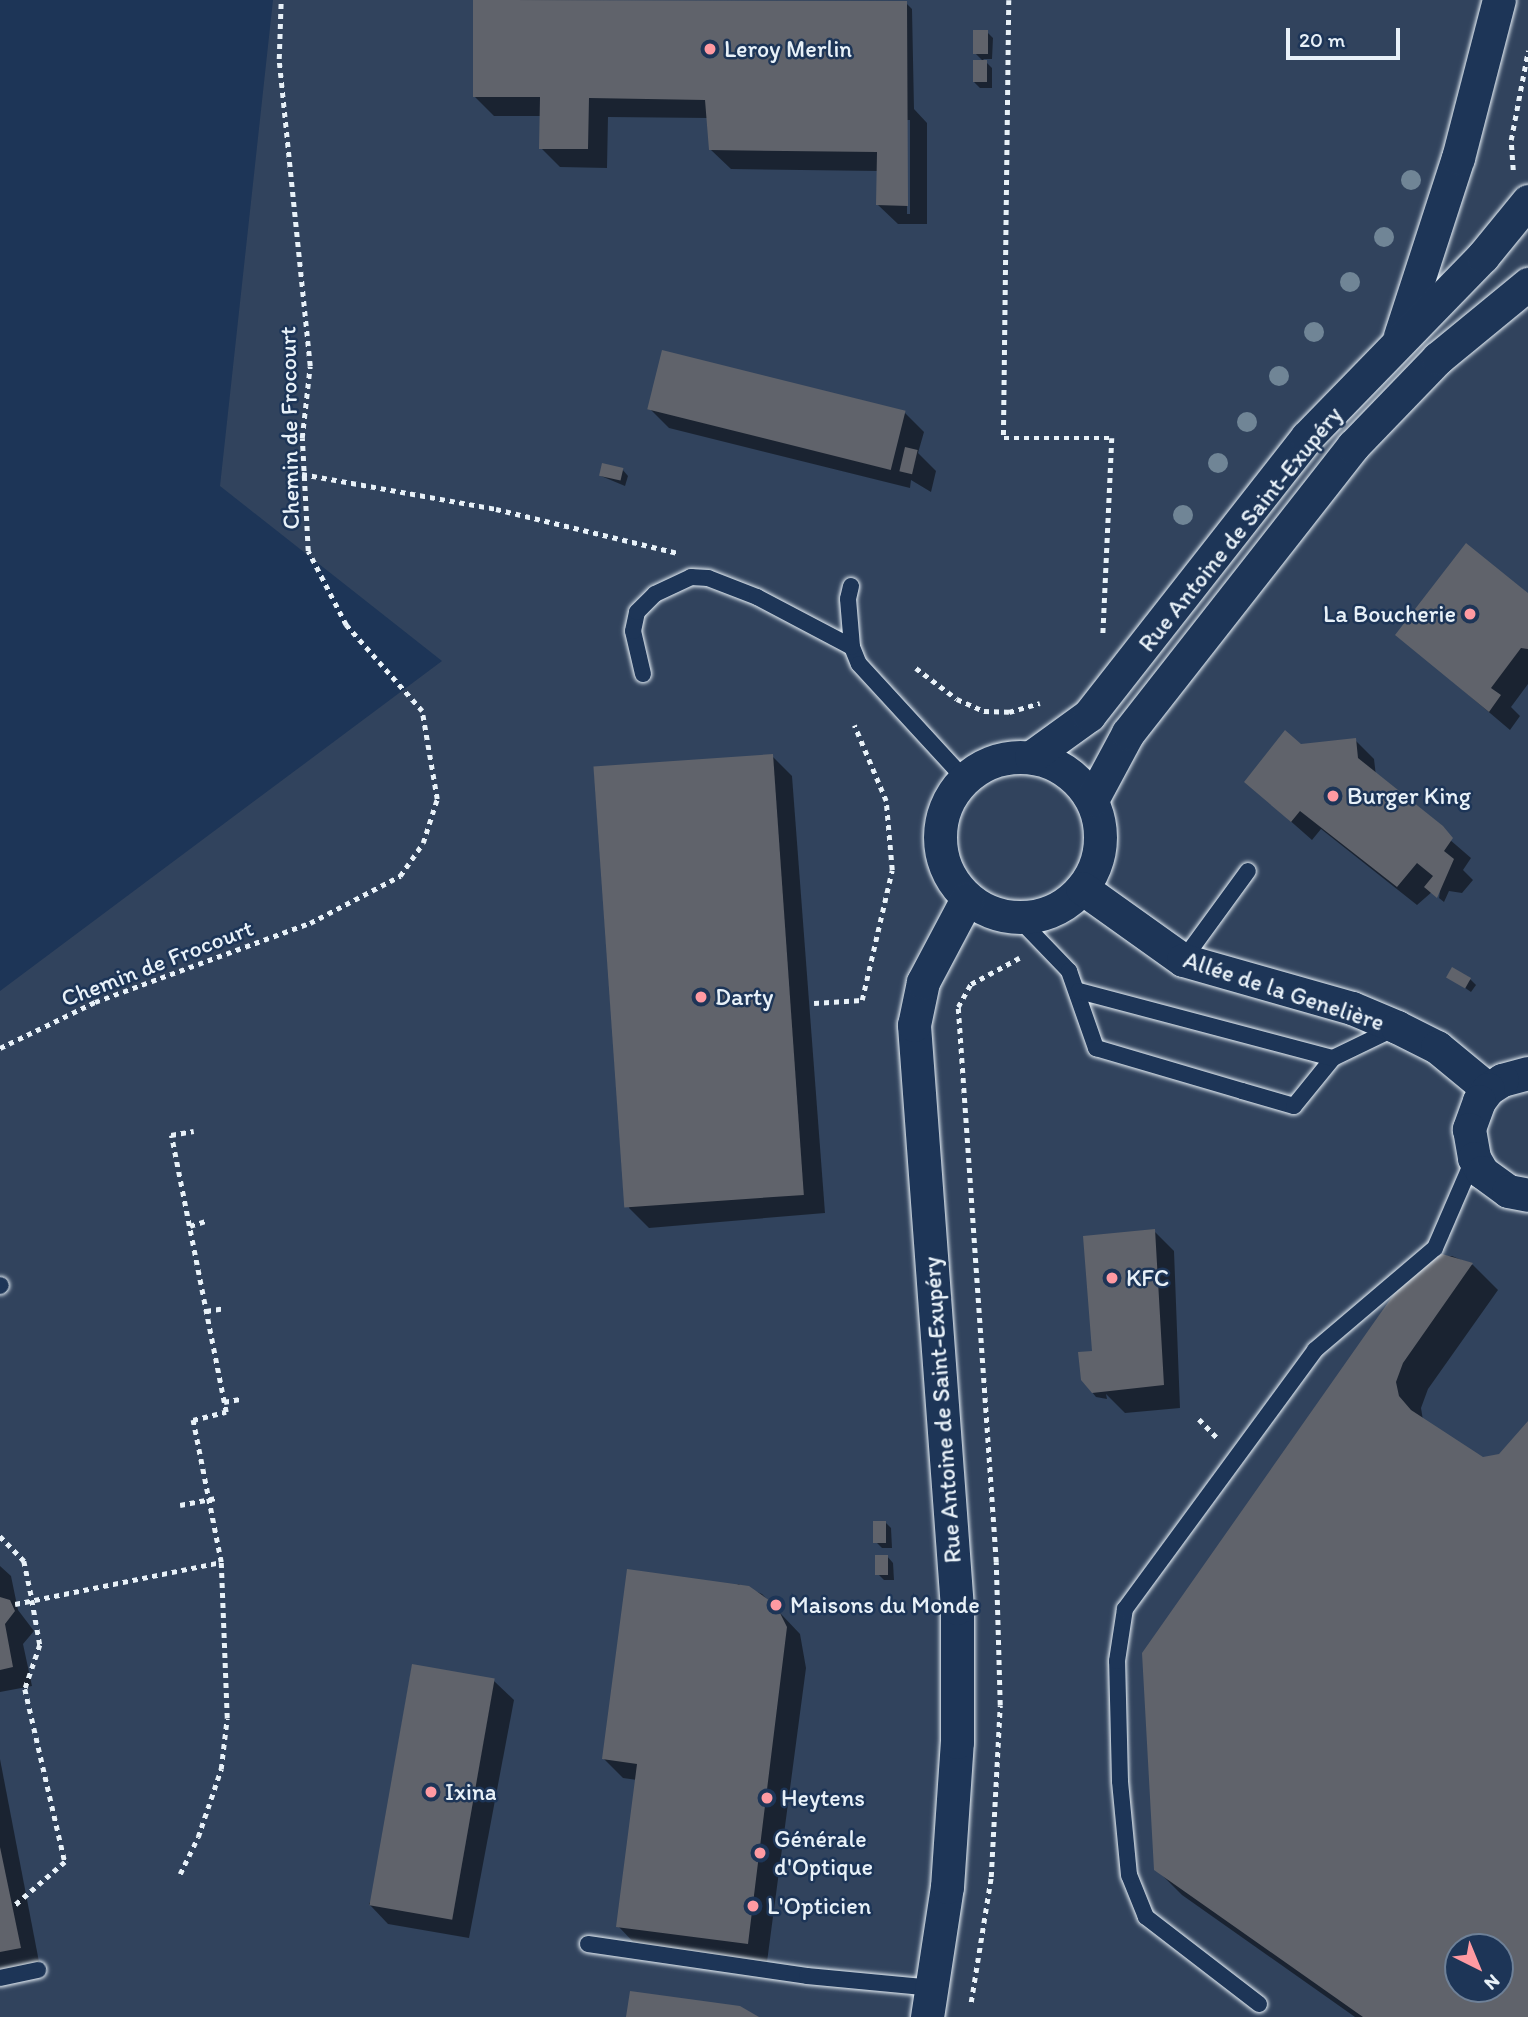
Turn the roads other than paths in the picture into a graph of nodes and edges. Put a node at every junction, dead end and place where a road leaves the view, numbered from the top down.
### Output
1 (1499, 0) edge
2 (1522, 190) edge
3 (1528, 284) edge
4 (1397, 345) junction
5 (851, 586) dead end
6 (852, 647) junction
7 (643, 674) dead end
8 (1031, 757) junction
9 (964, 778) junction
10 (1092, 800) junction
11 (1248, 871) dead end
12 (1082, 888) junction
13 (967, 899) junction
14 (1018, 918) junction
15 (1183, 960) junction
16 (1079, 991) junction
17 (1397, 1027) junction
18 (1332, 1058) junction
19 (1528, 1073) edge
20 (1488, 1089) junction
21 (1474, 1158) junction
22 (1528, 1195) edge
23 (588, 1944) dead end
24 (38, 1970) dead end
25 (0, 1978) edge
26 (930, 2002) edge
27 (1259, 2004) dead end

1 - 4 street
2 - 4 street, Rue Antoine de Saint-Exupéry
3 - 10 street, Rue Antoine de Saint-Exupéry
4 - 8 street, Rue Antoine de Saint-Exupéry
5 - 6 lane
6 - 7 lane
6 - 9 lane
8 - 9 street
8 - 10 street
9 - 13 street
10 - 12 street
11 - 15 lane
12 - 14 street
12 - 15 street, Allée de la Genelière
13 - 14 street
13 - 26 street, Rue Antoine de Saint-Exupéry
14 - 16 lane
15 - 17 street, Allée de la Genelière
16 - 18 lane
16 - 18 lane
17 - 18 lane
17 - 20 street, Allée de la Genelière
19 - 20 street
20 - 21 street
21 - 22 street
21 - 27 lane
23 - 26 lane
24 - 25 lane

